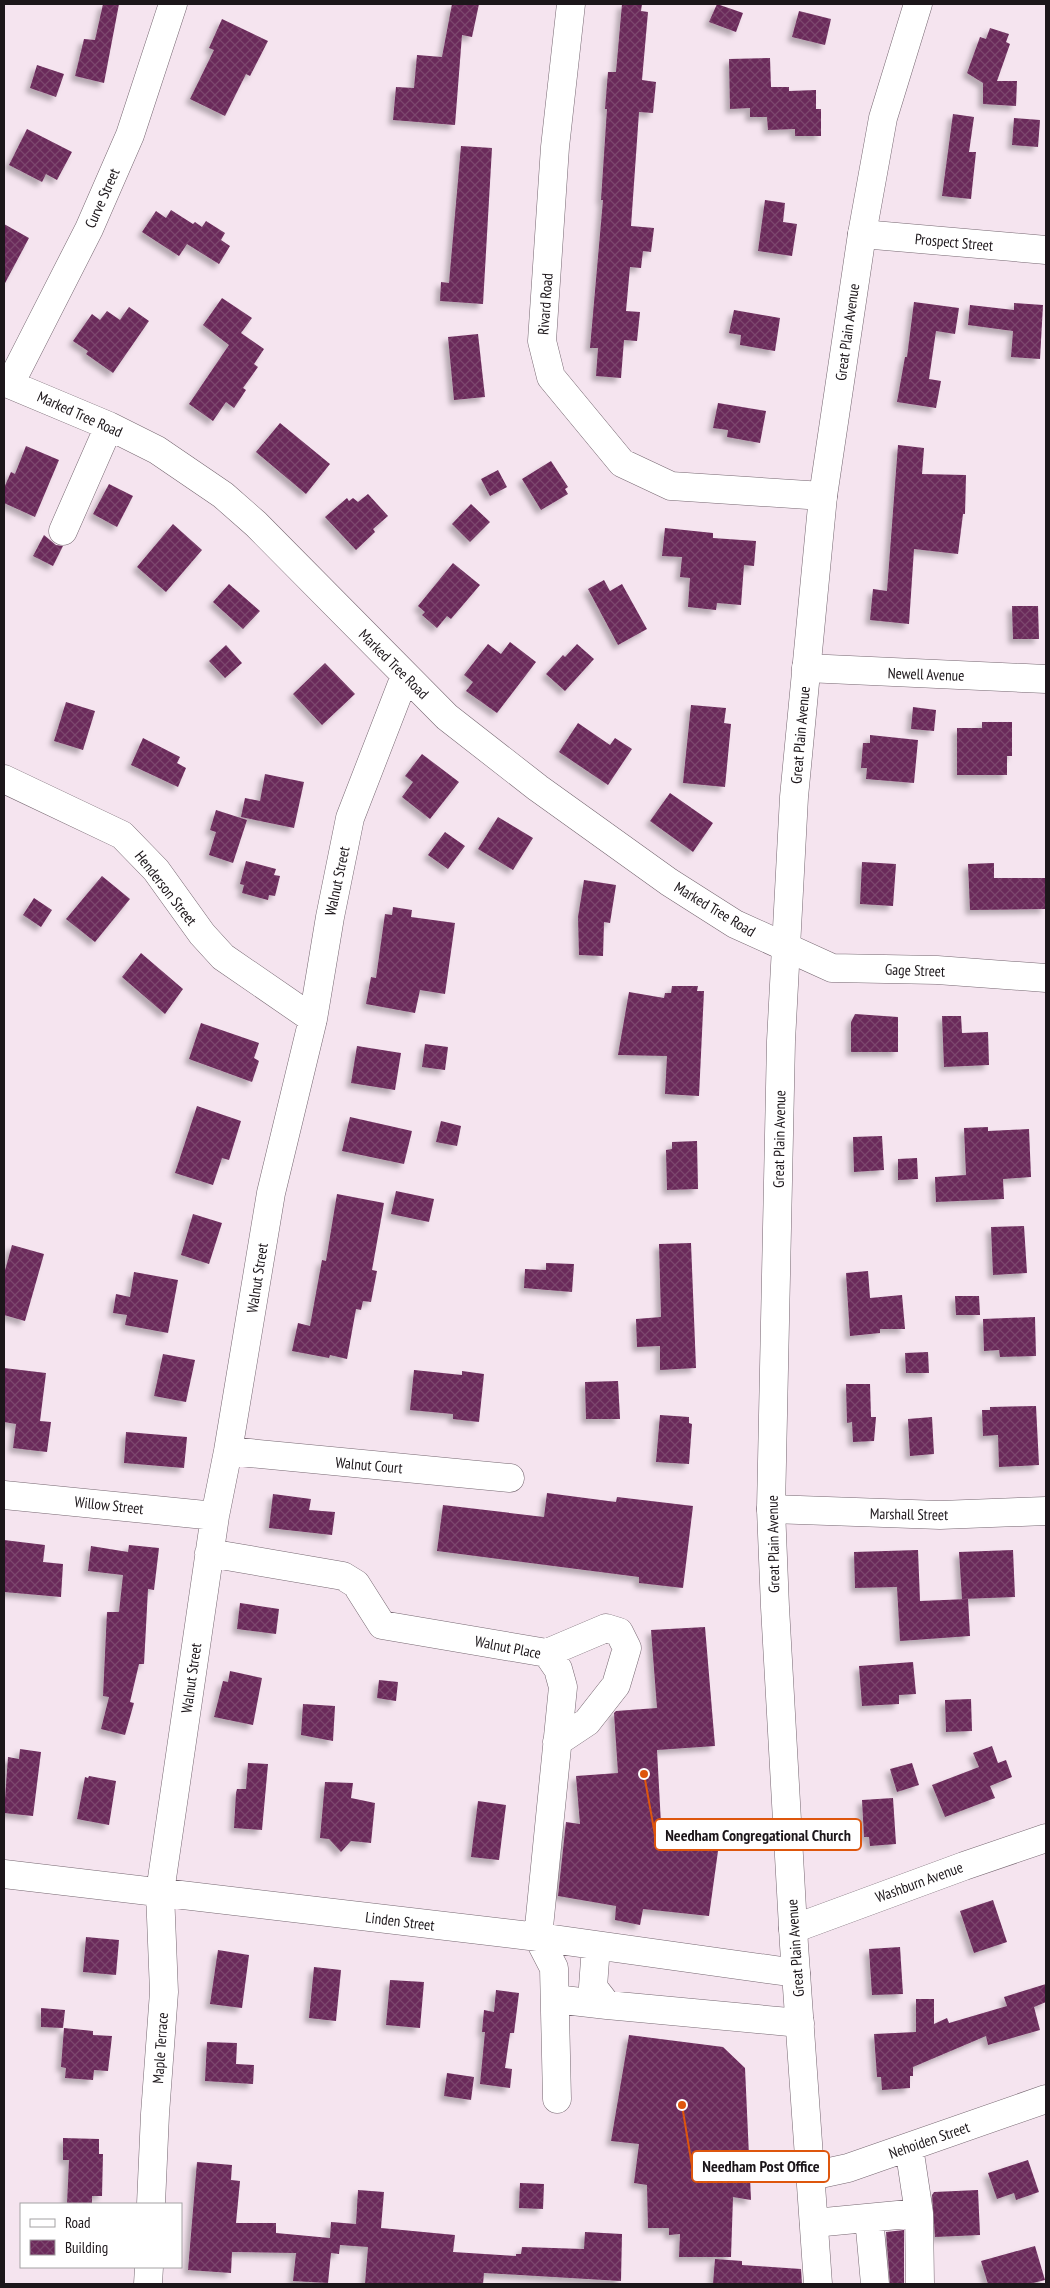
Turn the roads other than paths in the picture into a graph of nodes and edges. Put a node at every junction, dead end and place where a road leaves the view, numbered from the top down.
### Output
1 (173, 4) edge
2 (570, 4) edge
3 (918, 4) edge
4 (862, 234) junction
5 (1046, 250) edge
6 (7, 383) edge
7 (109, 426) junction
8 (823, 496) junction
9 (64, 531) dead end
10 (806, 668) junction
11 (405, 676) junction
12 (1046, 679) edge
13 (4, 779) edge
14 (788, 949) junction
15 (1046, 978) edge
16 (313, 1019) junction
17 (228, 1451) junction
18 (510, 1478) dead end
19 (4, 1495) edge
20 (771, 1509) junction
21 (1046, 1512) edge
22 (214, 1516) junction
23 (209, 1553) junction
24 (547, 1653) junction
25 (557, 1742) junction
26 (1046, 1838) edge
27 (4, 1874) edge
28 (160, 1892) junction
29 (793, 1929) junction
30 (538, 1937) junction
31 (596, 1946) junction
32 (796, 1973) junction
33 (555, 1999) junction
34 (607, 2005) junction
35 (800, 2024) junction
36 (557, 2099) dead end
37 (1046, 2099) edge
38 (909, 2147) junction
39 (811, 2176) junction
40 (151, 2203) edge
41 (919, 2212) junction
42 (869, 2218) junction
43 (814, 2223) junction
44 (149, 2268) edge
45 (148, 2284) edge
46 (818, 2284) edge
47 (875, 2284) edge
48 (920, 2284) edge

1 - 6 street, Curve Street
2 - 8 street, Rivard Road
3 - 4 street, Great Plain Avenue
4 - 5 street, Prospect Street
4 - 8 street, Great Plain Avenue
6 - 7 street, Marked Tree Road
7 - 9 street
7 - 11 street, Marked Tree Road
8 - 10 street, Great Plain Avenue
10 - 12 street, Newell Avenue
10 - 14 street, Great Plain Avenue
11 - 14 street, Marked Tree Road
11 - 16 street, Walnut Street
13 - 16 street, Henderson Street
14 - 15 street, Gage Street
14 - 20 street, Great Plain Avenue
16 - 17 street, Walnut Street
17 - 18 street, Walnut Court
17 - 22 street, Walnut Street
19 - 22 street, Willow Street
20 - 21 street, Marshall Street
20 - 29 street, Great Plain Avenue
22 - 23 street, Walnut Street
23 - 24 street, Walnut Place
23 - 28 street, Walnut Street
24 - 25 street, Walnut Place
24 - 25 street
25 - 30 street, Walnut Place
26 - 29 street, Washburn Avenue
27 - 28 street, Linden Street
28 - 30 street, Linden Street
28 - 40 street, Maple Terrace
29 - 32 street, Great Plain Avenue
30 - 31 street, Linden Street
30 - 33 street
31 - 32 street, Linden Street
31 - 34 street
32 - 35 street, Great Plain Avenue
33 - 34 street
33 - 36 street
34 - 35 street
35 - 39 street, Great Plain Avenue
37 - 38 street, Nehoiden Street
38 - 39 street, Nehoiden Street
38 - 41 street
39 - 43 street, Great Plain Avenue
41 - 42 street
41 - 48 street
42 - 43 street
42 - 47 street
43 - 46 street, Great Plain Avenue
44 - 45 street

